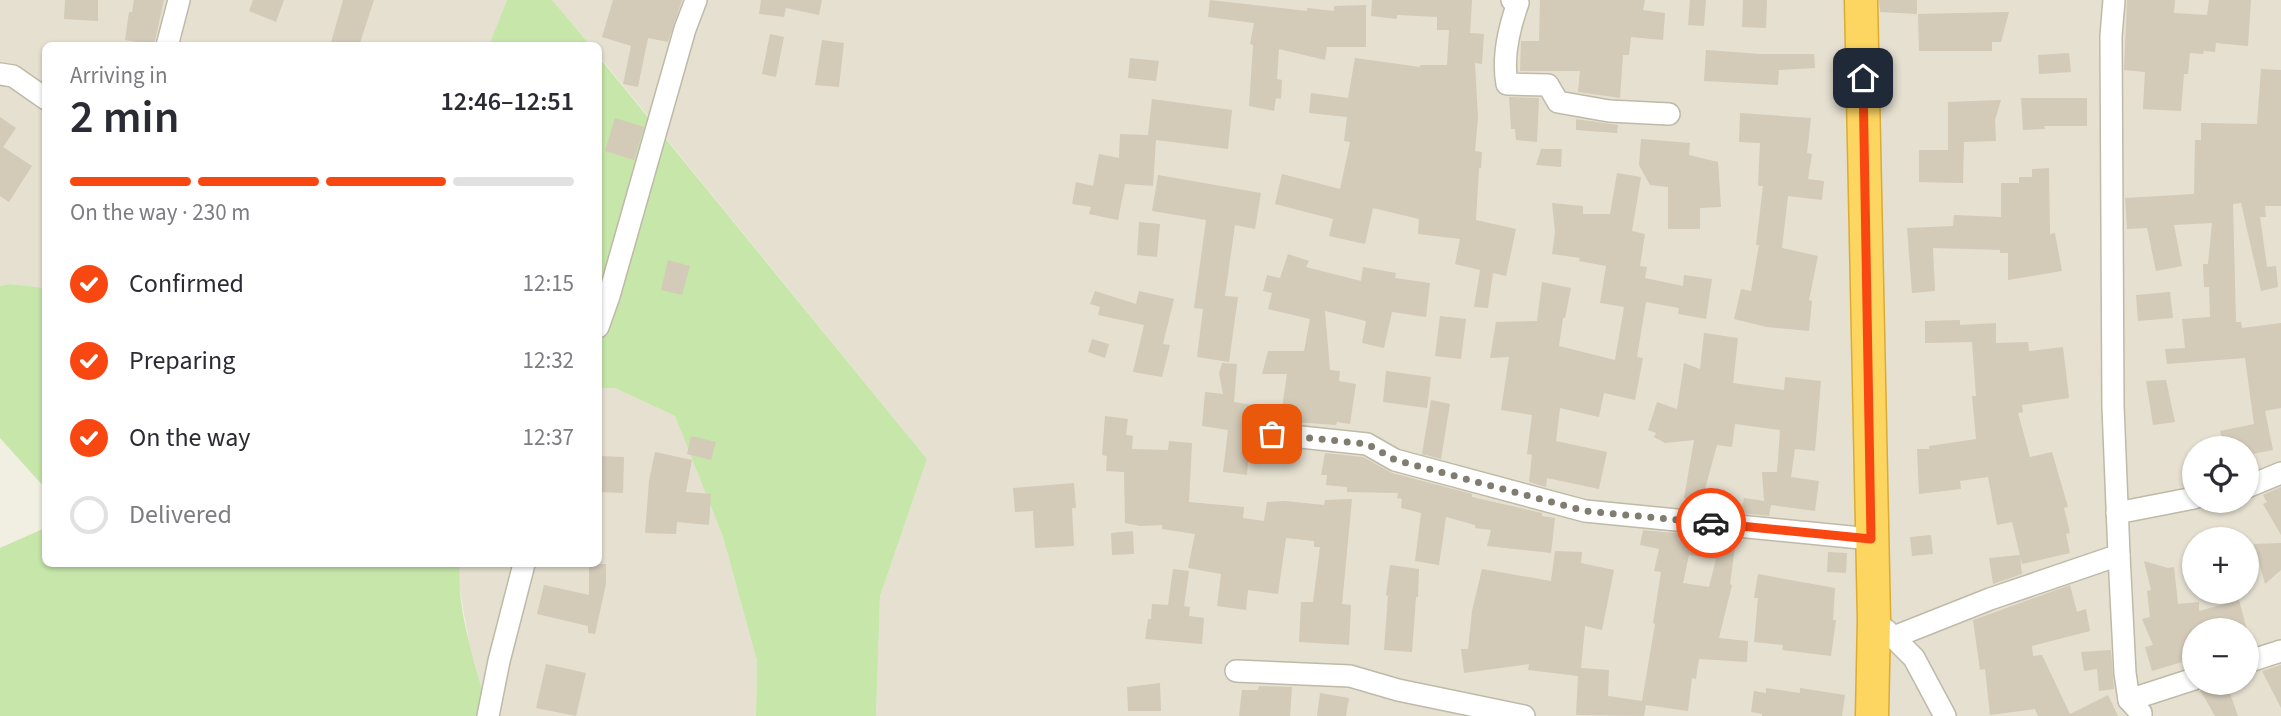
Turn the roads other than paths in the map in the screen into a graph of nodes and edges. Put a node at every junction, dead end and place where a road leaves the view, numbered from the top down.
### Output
1 (179, 0) edge
2 (696, 0) edge
3 (1511, 0) edge
4 (1861, 0) edge
5 (2114, 0) edge
6 (168, 42) edge
7 (0, 74) edge
8 (42, 96) edge
9 (1669, 114) dead end
10 (602, 316) edge
11 (1272, 434) dead end
12 (2281, 473) edge
13 (2259, 481) edge
14 (2182, 500) edge
15 (2117, 513) junction
16 (1871, 539) junction
17 (2119, 555) junction
18 (523, 567) edge
19 (1884, 629) junction
20 (2281, 651) edge
21 (2259, 658) edge
22 (1236, 671) dead end
23 (2182, 685) edge
24 (2135, 708) edge
25 (488, 716) edge
26 (1524, 716) edge
27 (1872, 716) edge
28 (1945, 716) edge

1 - 6 street
2 - 10 street
3 - 9 street
4 - 16 highway
5 - 15 street
7 - 8 street
11 - 16 street
12 - 13 street
14 - 15 street
15 - 17 street
16 - 19 highway
17 - 19 street
17 - 24 street
18 - 25 street
19 - 27 highway
19 - 28 street
20 - 21 street
22 - 26 street
23 - 24 street

